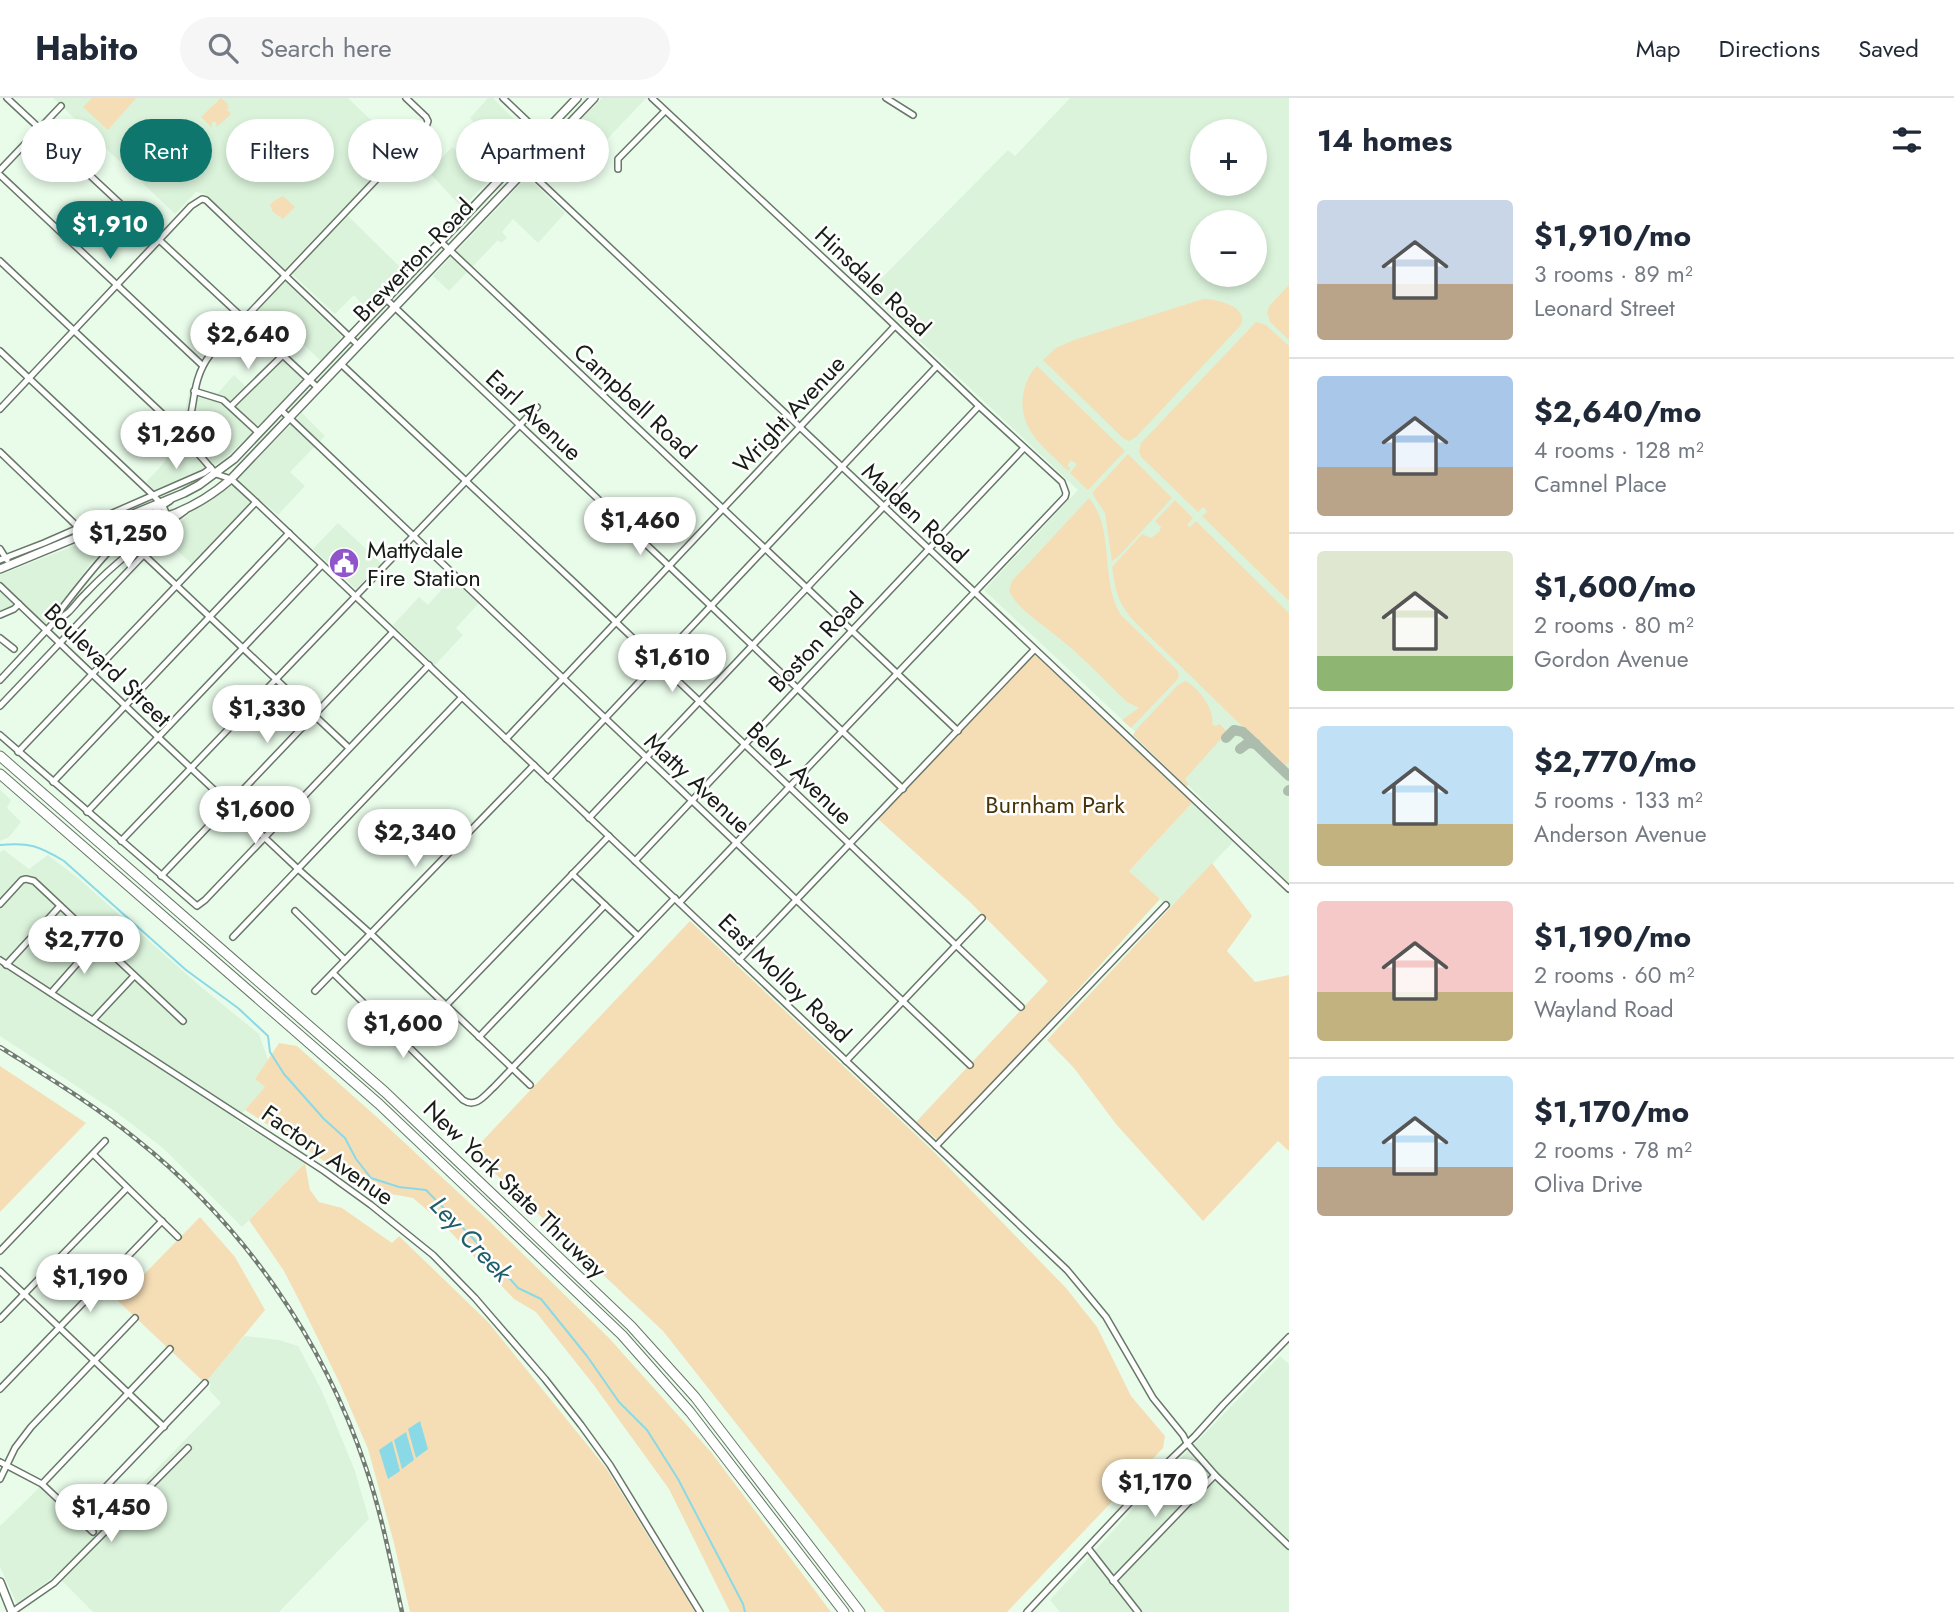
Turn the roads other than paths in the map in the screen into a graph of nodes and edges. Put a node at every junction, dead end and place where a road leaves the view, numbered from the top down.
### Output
1 (7, 98) edge
2 (406, 98) edge
3 (503, 98) edge
4 (577, 98) edge
5 (594, 98) edge
6 (652, 98) edge
7 (886, 98) edge
8 (61, 106) dead end
9 (665, 111) junction
10 (913, 115) dead end
11 (30, 119) edge
12 (49, 119) edge
13 (525, 119) edge
14 (557, 119) edge
15 (574, 119) edge
16 (21, 149) edge
17 (618, 169) dead end
18 (0, 173) edge
19 (97, 182) edge
20 (496, 182) edge
21 (514, 182) edge
22 (540, 182) edge
23 (159, 240) junction
24 (440, 241) junction
25 (449, 250) junction
26 (0, 261) edge
27 (285, 275) junction
28 (117, 285) junction
29 (386, 299) junction
30 (395, 307) junction
31 (243, 319) junction
32 (895, 326) junction
33 (75, 330) junction
34 (349, 337) junction
35 (359, 345) junction
36 (0, 351) edge
37 (283, 355) junction
38 (341, 364) junction
39 (202, 365) junction
40 (937, 366) junction
41 (29, 378) junction
42 (309, 380) junction
43 (318, 388) junction
44 (194, 391) junction
45 (979, 406) junction
46 (231, 407) junction
47 (537, 407) dead end
48 (0, 409) edge
49 (281, 410) junction
50 (289, 419) junction
51 (519, 425) junction
52 (799, 428) junction
53 (259, 433) junction
54 (185, 438) junction
55 (1024, 448) junction
56 (0, 452) edge
57 (841, 467) junction
58 (214, 471) junction
59 (231, 479) junction
60 (465, 481) junction
61 (153, 495) junction
62 (256, 502) junction
63 (161, 504) junction
64 (884, 507) junction
65 (723, 508) junction
66 (170, 519) junction
67 (132, 527) junction
68 (80, 533) junction
69 (289, 533) junction
70 (412, 537) junction
71 (765, 547) junction
72 (0, 549) edge
73 (928, 550) junction
74 (143, 554) junction
75 (3, 558) edge
76 (322, 565) junction
77 (9, 566) junction
78 (669, 566) junction
79 (0, 569) edge
80 (176, 585) junction
81 (0, 586) edge
82 (807, 587) junction
83 (973, 592) junction
84 (355, 596) junction
85 (19, 604) junction
86 (711, 606) junction
87 (0, 615) edge
88 (209, 616) junction
89 (57, 619) junction
90 (616, 622) junction
91 (852, 630) junction
92 (47, 631) junction
93 (393, 632) junction
94 (0, 638) edge
95 (59, 643) junction
96 (753, 645) junction
97 (242, 648) junction
98 (14, 649) dead end
99 (1034, 650) junction
100 (658, 662) junction
101 (429, 665) junction
102 (897, 673) junction
103 (92, 674) junction
104 (563, 678) junction
105 (275, 679) junction
106 (0, 680) edge
107 (797, 688) junction
108 (462, 697) junction
109 (700, 702) junction
110 (0, 706) edge
111 (125, 706) junction
112 (314, 715) junction
113 (604, 719) junction
114 (958, 730) junction
115 (842, 731) junction
116 (0, 735) edge
117 (158, 737) junction
118 (506, 738) junction
119 (744, 744) junction
120 (349, 748) junction
121 (18, 752) junction
122 (0, 756) edge
123 (646, 758) junction
124 (534, 765) junction
125 (190, 768) junction
126 (0, 774) edge
127 (548, 779) junction
128 (53, 782) junction
129 (789, 787) junction
130 (903, 789) junction
131 (691, 801) junction
132 (229, 804) junction
133 (87, 812) junction
134 (590, 818) junction
135 (609, 836) junction
136 (265, 838) junction
137 (121, 841) junction
138 (736, 843) junction
139 (850, 844) junction
140 (635, 861) junction
141 (298, 869) junction
142 (572, 874) junction
143 (161, 876) junction
144 (1289, 889) edge
145 (677, 900) junction
146 (797, 900) junction
147 (0, 904) edge
148 (605, 905) junction
149 (1166, 905) dead end
150 (60, 906) junction
151 (295, 911) dead end
152 (982, 918) dead end
153 (370, 934) junction
154 (638, 936) junction
155 (233, 937) dead end
156 (97, 941) junction
157 (956, 945) junction
158 (0, 960) edge
159 (345, 960) junction
160 (739, 960) junction
161 (6, 964) junction
162 (333, 973) junction
163 (134, 975) junction
164 (315, 991) dead end
165 (51, 993) junction
166 (903, 1001) junction
167 (446, 1004) junction
168 (1021, 1007) dead end
169 (93, 1020) junction
170 (183, 1021) dead end
171 (478, 1037) junction
172 (407, 1046) junction
173 (846, 1061) junction
174 (970, 1065) dead end
175 (511, 1068) junction
176 (530, 1085) dead end
177 (105, 1141) dead end
178 (936, 1146) junction
179 (93, 1154) junction
180 (127, 1188) junction
181 (162, 1221) junction
182 (178, 1237) dead end
183 (0, 1251) edge
184 (0, 1271) edge
185 (24, 1294) junction
186 (135, 1318) dead end
187 (0, 1319) edge
188 (60, 1327) junction
189 (1289, 1337) edge
190 (170, 1349) dead end
191 (94, 1361) junction
192 (205, 1383) dead end
193 (0, 1389) edge
194 (128, 1394) junction
195 (163, 1427) junction
196 (1187, 1443) junction
197 (188, 1448) dead end
198 (0, 1462) edge
199 (7, 1466) junction
200 (1215, 1475) junction
201 (0, 1479) edge
202 (42, 1484) junction
203 (77, 1517) junction
204 (93, 1532) dead end
205 (1289, 1535) edge
206 (1284, 1541) junction
207 (1289, 1546) edge
208 (1088, 1548) junction
209 (1113, 1581) junction
210 (0, 1582) edge
211 (12, 1612) edge
212 (700, 1612) edge
213 (844, 1612) edge
214 (860, 1612) edge
215 (1027, 1612) edge
216 (1138, 1612) edge

1 - 11 street
2 - 27 street
3 - 13 street
4 - 14 main road, Brewerton Road
5 - 15 main road, Brewerton Road
6 - 9 street, Hinsdale Road
7 - 10 street
8 - 12 street
9 - 17 street
9 - 32 street, Hinsdale Road
16 - 18 street
18 - 28 street
19 - 23 street
20 - 24 main road, Brewerton Road
21 - 25 main road, Brewerton Road
22 - 52 street, Malden Road
23 - 27 street
23 - 28 street
23 - 31 street
24 - 25 street, Campbell Road
24 - 29 main road, Brewerton Road
25 - 30 main road, Brewerton Road
25 - 65 street, Campbell Road
26 - 33 street
27 - 31 street
27 - 34 street
28 - 33 street
28 - 39 street
29 - 30 street, Earl Avenue
29 - 34 main road, Brewerton Road
30 - 35 main road, Brewerton Road
30 - 51 street, Earl Avenue
31 - 37 street
31 - 39 street
32 - 40 street, Hinsdale Road
32 - 52 street, Wright Avenue
33 - 41 street
33 - 54 street
34 - 35 street
34 - 42 main road, Brewerton Road
35 - 38 main road, Brewerton Road
36 - 41 street
37 - 42 street
37 - 46 street
38 - 43 main road, Brewerton Road
38 - 60 street, Beley Avenue
39 - 44 street
40 - 45 street, Hinsdale Road
40 - 57 street
41 - 48 street
41 - 61 street
42 - 43 street
42 - 49 main road, Brewerton Road
43 - 50 main road, Brewerton Road
44 - 46 street
44 - 54 street
45 - 55 street, Hinsdale Road
45 - 64 street
46 - 53 street
47 - 51 street
49 - 50 street, Matty Avenue
49 - 53 main road, Brewerton Road
50 - 59 main road, Brewerton Road
50 - 70 street, Matty Avenue
51 - 60 street
51 - 78 street, Earl Avenue
52 - 57 street, Malden Road
52 - 65 street, Wright Avenue
53 - 58 main road, Brewerton Road
54 - 58 street
55 - 73 street, Boston Road
55 - 83 street, Hinsdale Road
56 - 68 street
57 - 64 street, Malden Road
57 - 71 street
58 - 59 street, East Molloy Road
58 - 61 street
58 - 63 main road, Brewerton Road
59 - 62 street, East Molloy Road
59 - 66 main road, Brewerton Road
60 - 70 street
60 - 90 street, Beley Avenue
61 - 63 street
61 - 68 street
62 - 69 street, East Molloy Road
62 - 80 street
63 - 66 street
63 - 67 street
63 - 68 main road, Brewerton Road
64 - 73 street, Malden Road
64 - 82 street
65 - 71 street, Campbell Road
65 - 78 street, Wright Avenue
66 - 67 main road, Brewerton Road
66 - 74 street
66 - 89 street
67 - 68 main road, Brewerton Road
67 - 89 street
68 - 75 street
68 - 77 main road, Brewerton Road
69 - 76 street, East Molloy Road
69 - 88 street
70 - 84 street
70 - 104 street, Matty Avenue
71 - 82 street, Campbell Road
71 - 86 street
72 - 75 street
73 - 83 street, Malden Road
73 - 91 street, Boston Road
74 - 80 street
74 - 95 street
75 - 77 street
76 - 84 street, East Molloy Road
76 - 97 street
77 - 79 main road, Brewerton Road
78 - 86 street, Earl Avenue
78 - 90 street, Wright Avenue
80 - 88 street
80 - 103 street
81 - 85 street, Boulevard Street
82 - 91 street, Campbell Road
82 - 96 street
83 - 99 street, Malden Road
83 - 102 street
84 - 93 street, East Molloy Road
84 - 105 street
85 - 87 street
85 - 92 street, Boulevard Street
86 - 96 street, Earl Avenue
86 - 100 street
88 - 97 street
88 - 111 street
89 - 92 street
90 - 100 street, Beley Avenue
90 - 104 street, Wright Avenue
91 - 102 street, Campbell Road
91 - 107 street, Boston Road
92 - 95 street, Boulevard Street
92 - 106 street
93 - 101 street, East Molloy Road
93 - 112 street
94 - 98 street
95 - 103 street, Boulevard Street
95 - 110 street
96 - 107 street, Earl Avenue
96 - 109 street
97 - 105 street
97 - 117 street
99 - 114 street
99 - 144 street, Malden Road
100 - 109 street, Beley Avenue
100 - 113 street
101 - 108 street, East Molloy Road
101 - 120 street
102 - 114 street, Campbell Road
102 - 115 street
103 - 111 street, Boulevard Street
103 - 121 street
104 - 113 street, Matty Avenue
104 - 118 street, Wright Avenue
105 - 112 street
105 - 125 street
107 - 115 street, Earl Avenue
107 - 119 street, Boston Road
108 - 118 street, East Molloy Road
108 - 141 street
109 - 119 street, Beley Avenue
109 - 123 street
111 - 117 street, Boulevard Street
111 - 128 street
112 - 120 street
112 - 132 street
113 - 123 street, Matty Avenue
113 - 127 street
114 - 130 street
115 - 129 street
115 - 130 street, Earl Avenue
116 - 121 street
117 - 125 street, Boulevard Street
117 - 133 street
118 - 124 street, East Molloy Road
119 - 129 street, Beley Avenue
119 - 131 street, Boston Road
120 - 136 street
121 - 128 street
122 - 214 highway, New York State Thruway
123 - 131 street, Matty Avenue
123 - 134 street
124 - 127 street, East Molloy Road
124 - 153 street
125 - 132 street, Boulevard Street
125 - 137 street
126 - 213 highway, New York State Thruway
127 - 134 street, East Molloy Road
128 - 133 street
129 - 138 street
129 - 139 street, Beley Avenue
130 - 139 street
131 - 138 street, Matty Avenue
131 - 140 street, Boston Road
132 - 136 street, Boulevard Street
132 - 143 street
133 - 137 street
134 - 135 street, East Molloy Road
135 - 140 street, East Molloy Road
135 - 142 street
136 - 141 street, Boulevard Street
136 - 143 street
137 - 143 street
138 - 145 street
138 - 146 street, Matty Avenue
139 - 146 street
139 - 157 street, Beley Avenue
140 - 145 street, East Molloy Road
141 - 153 street, Boulevard Street
141 - 155 street
142 - 148 street
142 - 167 street
145 - 154 street
145 - 160 street, East Molloy Road
146 - 160 street
146 - 166 street, Matty Avenue
147 - 150 street
148 - 154 street
148 - 171 street
149 - 178 street
150 - 156 street
150 - 161 street
151 - 159 street
152 - 157 street
153 - 159 street
153 - 167 street, Boulevard Street
154 - 175 street
156 - 163 street
156 - 165 street
157 - 166 street
157 - 168 street, Beley Avenue
158 - 161 street, Factory Avenue
159 - 162 street
160 - 173 street, East Molloy Road
161 - 165 street, Factory Avenue
162 - 164 street
162 - 172 street
163 - 169 street
163 - 170 street
165 - 169 street, Factory Avenue
166 - 173 street
166 - 174 street, Matty Avenue
167 - 171 street, Boulevard Street
167 - 172 street
169 - 212 street, Factory Avenue
171 - 175 street, Boulevard Street
172 - 175 street
173 - 178 street, East Molloy Road
175 - 176 street, Boulevard Street
177 - 179 street
178 - 196 street, East Molloy Road
179 - 180 street
179 - 183 street
180 - 181 street
180 - 185 street
181 - 182 street
181 - 188 street
184 - 185 street
185 - 187 street
185 - 188 street
186 - 191 street
188 - 191 street
188 - 193 street
189 - 196 street
190 - 194 street
191 - 194 street
191 - 199 street
192 - 195 street
194 - 195 street
194 - 202 street
195 - 203 street
196 - 200 street, East Molloy Road
196 - 208 street
197 - 211 street
198 - 199 street
199 - 201 street
199 - 202 street
200 - 206 street, East Molloy Road
200 - 209 street
202 - 203 street
203 - 204 street
205 - 206 street
206 - 207 street, East Molloy Road
208 - 209 street
208 - 215 street
209 - 216 street
210 - 211 main road

